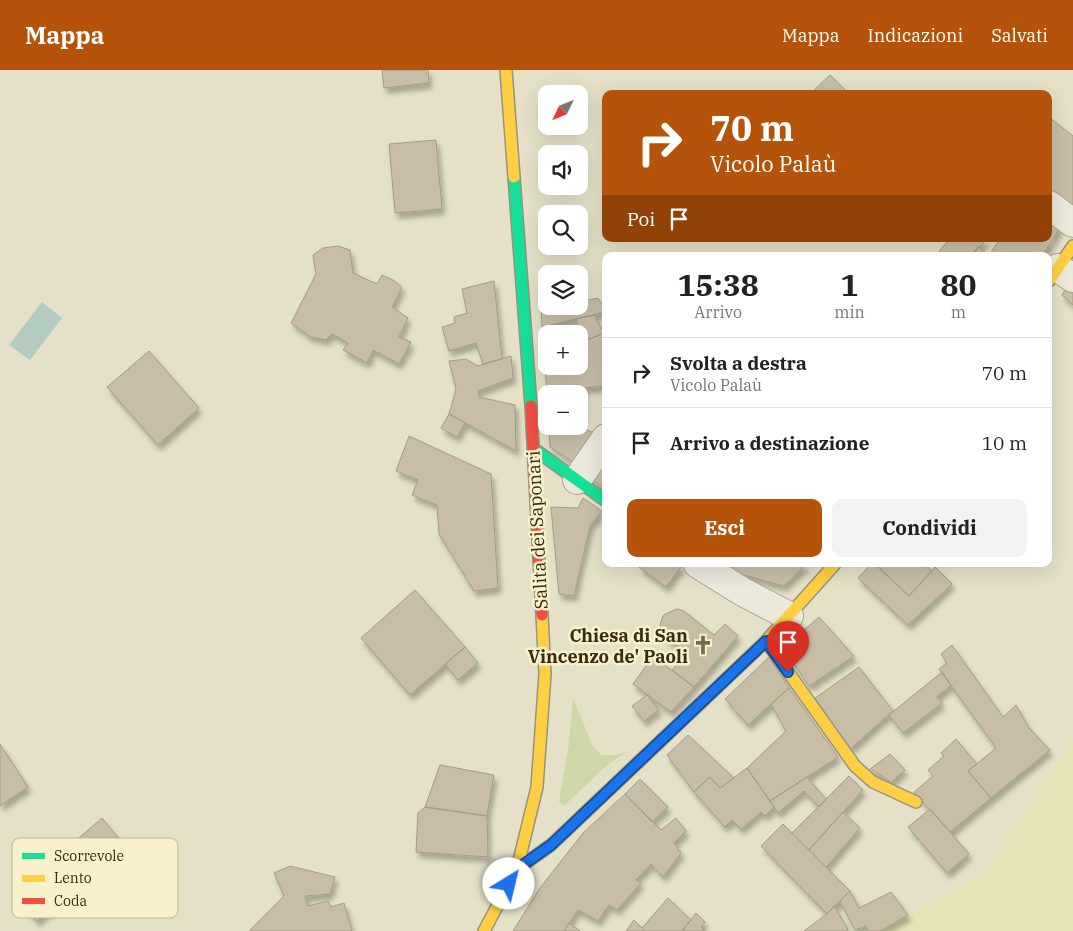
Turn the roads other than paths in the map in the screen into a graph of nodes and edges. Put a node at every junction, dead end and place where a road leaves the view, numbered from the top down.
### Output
1 (506, 70) edge
2 (1052, 207) edge
3 (1073, 223) edge
4 (1073, 246) edge
5 (1060, 276) edge
6 (602, 444) edge
7 (534, 449) junction
8 (577, 480) junction
9 (602, 498) edge
10 (703, 567) edge
11 (832, 567) edge
12 (789, 616) junction
13 (766, 641) junction
14 (916, 802) dead end
15 (517, 869) junction
16 (484, 931) edge

1 - 7 street, Salita dei Saponari
2 - 3 street
4 - 5 street
6 - 8 street
7 - 8 street
7 - 15 street, Salita dei Saponari
8 - 9 street
10 - 12 street
11 - 12 street
12 - 13 street
13 - 14 street
13 - 15 street
15 - 16 street

